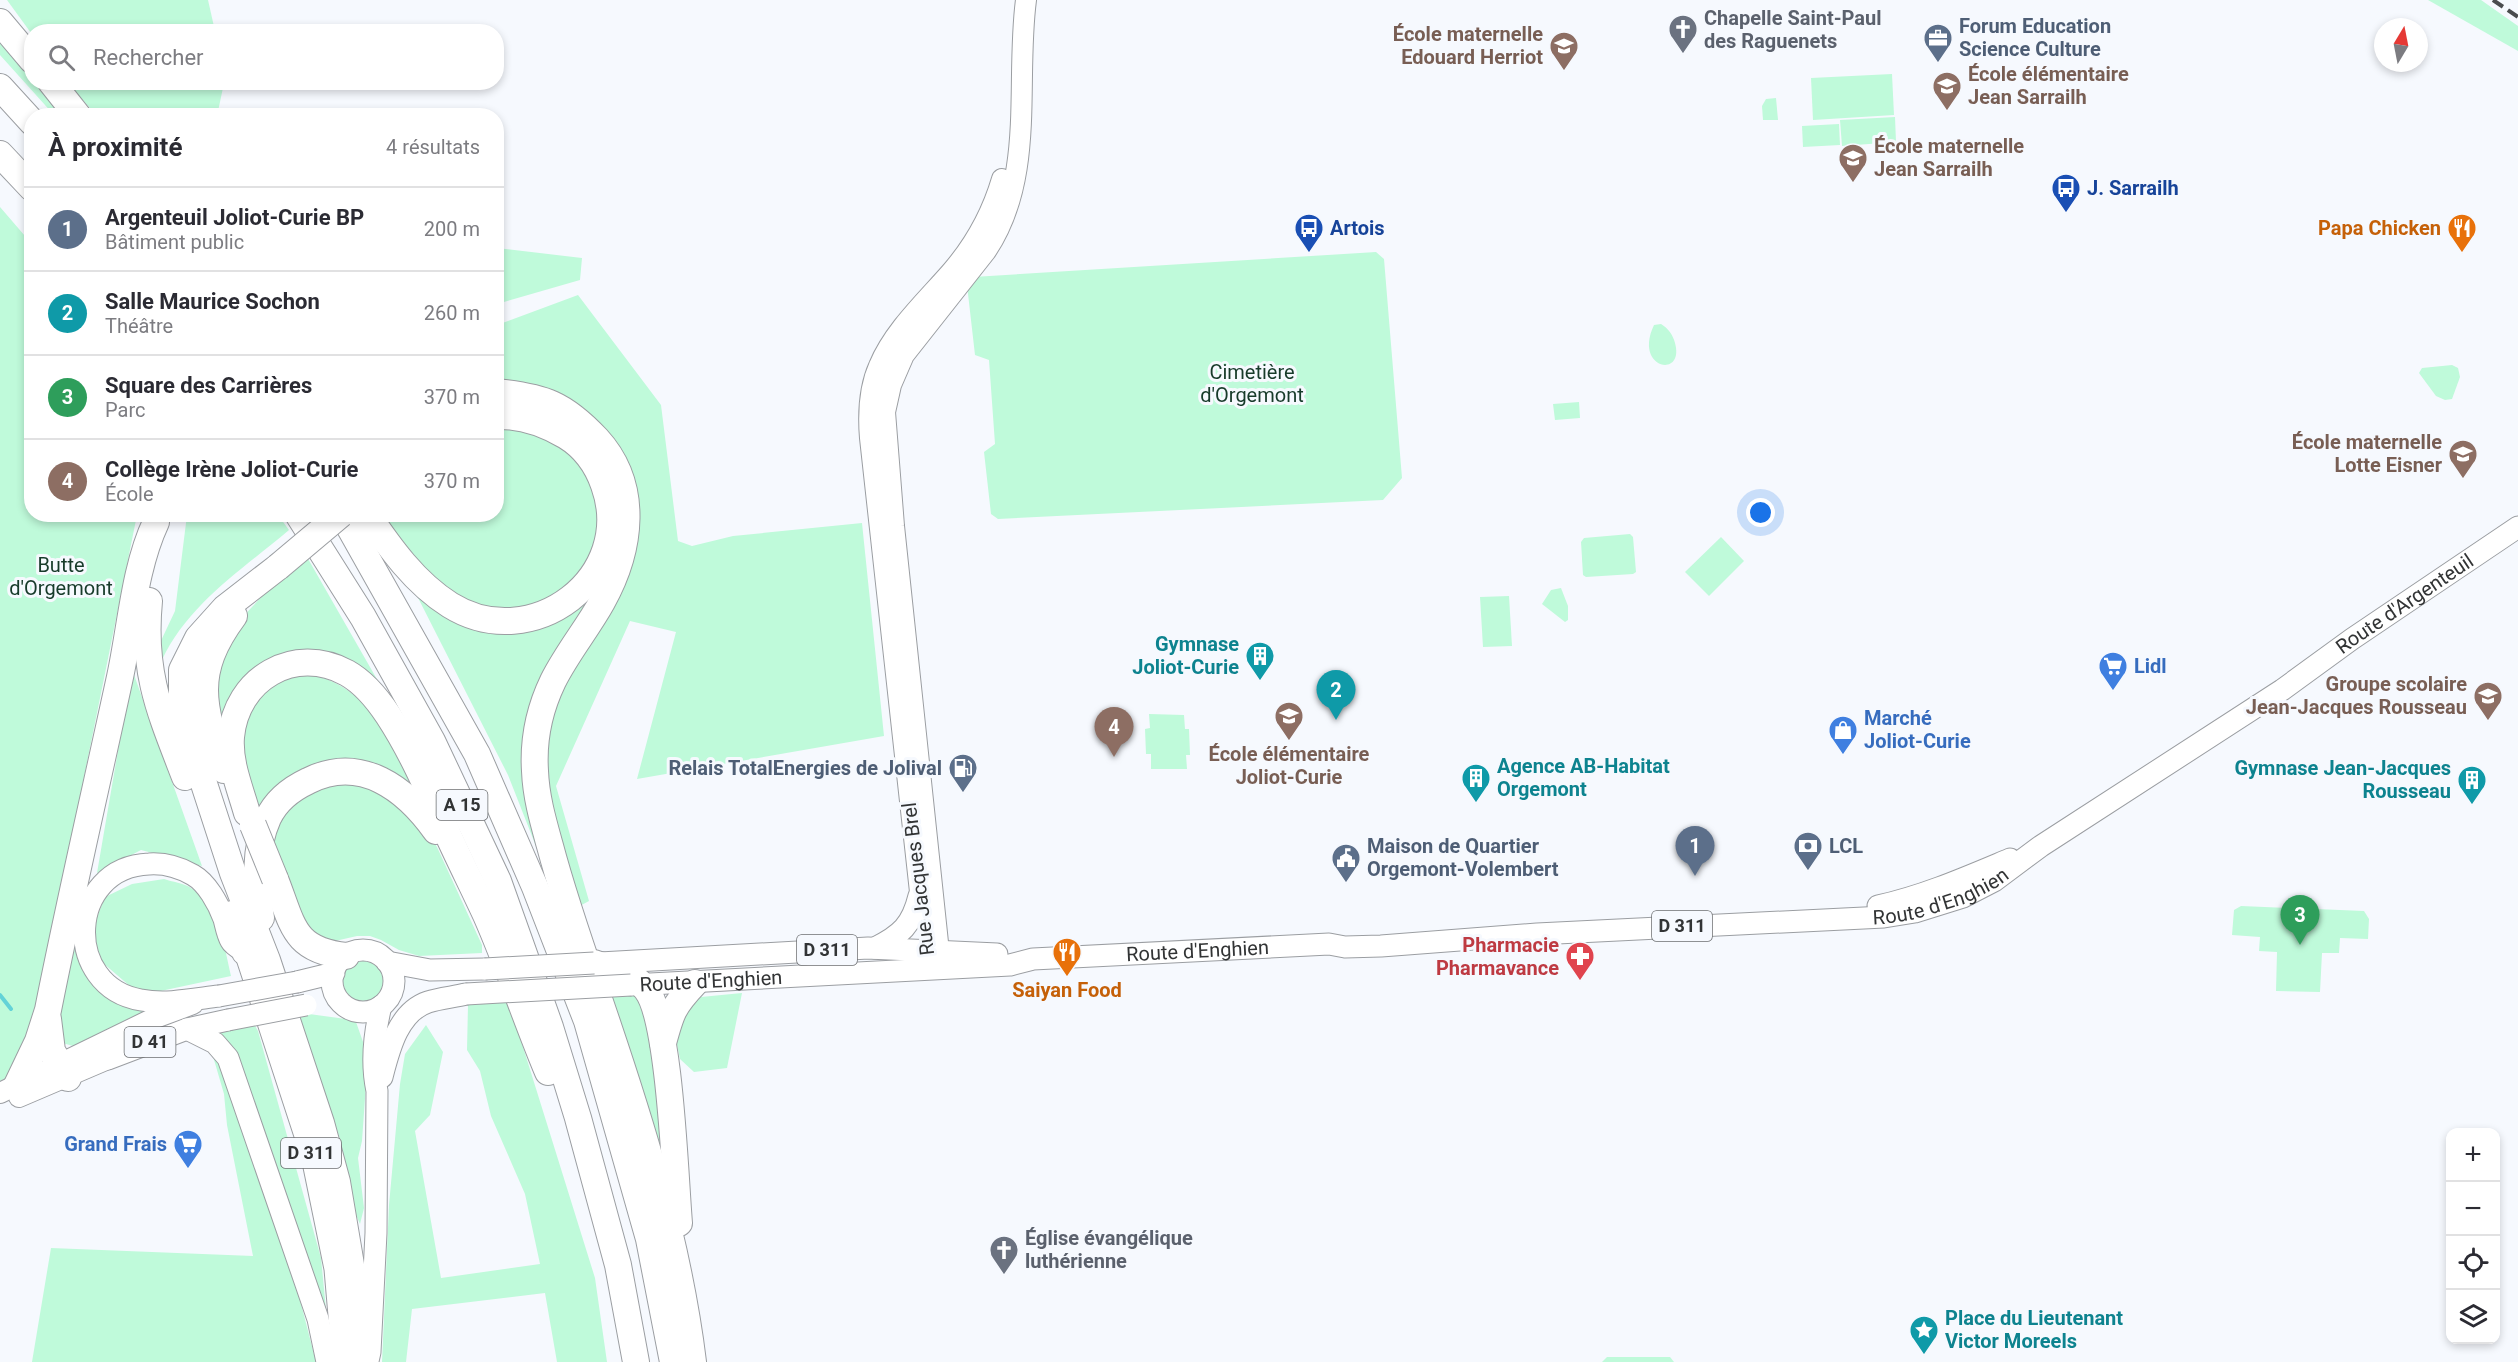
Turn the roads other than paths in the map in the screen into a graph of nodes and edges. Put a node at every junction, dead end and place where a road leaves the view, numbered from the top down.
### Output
1 (1015, 0) edge
2 (1026, 0) edge
3 (0, 22) edge
4 (24, 50) edge
5 (57, 90) edge
6 (7, 95) edge
7 (36, 108) edge
8 (72, 108) edge
9 (24, 113) edge
10 (0, 154) edge
11 (24, 180) edge
12 (882, 382) junction
13 (504, 393) edge
14 (504, 405) edge
15 (504, 417) edge
16 (603, 446) junction
17 (154, 522) edge
18 (156, 522) edge
19 (303, 522) edge
20 (313, 522) edge
21 (330, 522) edge
22 (346, 522) edge
23 (372, 522) edge
24 (2518, 528) edge
25 (273, 562) junction
26 (254, 586) junction
27 (192, 795) junction
28 (250, 819) junction
29 (2080, 819) joint
30 (465, 871) junction
31 (919, 896) junction
32 (875, 948) junction
33 (256, 956) junction
34 (932, 957) junction
35 (387, 962) junction
36 (594, 963) joint
37 (340, 964) junction
38 (630, 976) junction
39 (695, 983) junction
40 (466, 994) junction
41 (219, 996) junction
42 (341, 1002) junction
43 (384, 1003) junction
44 (48, 1010) junction
45 (187, 1029) junction
46 (663, 1044) junction
47 (108, 1059) joint
48 (64, 1071) junction
49 (377, 1091) junction
50 (5, 1095) edge
51 (578, 1118) junction
52 (677, 1262) junction
53 (327, 1362) edge
54 (343, 1362) edge
55 (360, 1362) edge
56 (368, 1362) edge
57 (636, 1362) edge
58 (673, 1362) edge
59 (693, 1362) edge

1 - 12 main road
2 - 12 main road
3 - 4 highway
5 - 8 highway
6 - 7 highway
6 - 9 highway
10 - 11 highway
12 - 31 main road, Rue Jacques Brel
12 - 34 main road, Rue Jacques Brel
13 - 16 highway
14 - 16 highway
15 - 23 highway
16 - 52 highway
17 - 44 highway
18 - 27 highway
19 - 51 highway, A 15
20 - 25 highway
21 - 25 highway, bridge
22 - 58 highway, A 15
24 - 29 main road, Route d'Argenteuil
25 - 26 highway
25 - 27 highway
26 - 28 highway
26 - 33 highway
27 - 33 highway
28 - 30 highway
28 - 37 highway, bridge
29 - 34 main road, Route d'Enghien / D 311
30 - 33 highway
30 - 51 highway
31 - 32 main road
31 - 34 main road, Rue Jacques Brel
32 - 34 main road, Route d'Enghien / D 311
32 - 38 main road, Route d'Enghien / D 311
33 - 41 main road, D 311
33 - 54 main road, D 311
33 - 55 highway
34 - 39 main road, Route d'Enghien / D 311
35 - 36 main road, bridge
35 - 37 main road
35 - 43 main road
36 - 38 highway
37 - 41 main road, bridge
37 - 42 main road
38 - 39 main road, Route d'Enghien / D 311
38 - 40 main road, Route d'Enghien / D 311, bridge
38 - 46 highway
39 - 46 highway
40 - 43 main road, Route d'Enghien
40 - 49 main road, D 311
41 - 48 main road, D 41
42 - 43 main road
42 - 45 main road, D 41, bridge
43 - 49 main road, D 311
44 - 48 highway
44 - 50 highway
45 - 47 main road, D 41
45 - 53 main road
46 - 52 highway
47 - 48 main road, D 41
48 - 50 main road, D 41
49 - 56 main road, D 311
51 - 57 highway, A 15
52 - 59 highway

